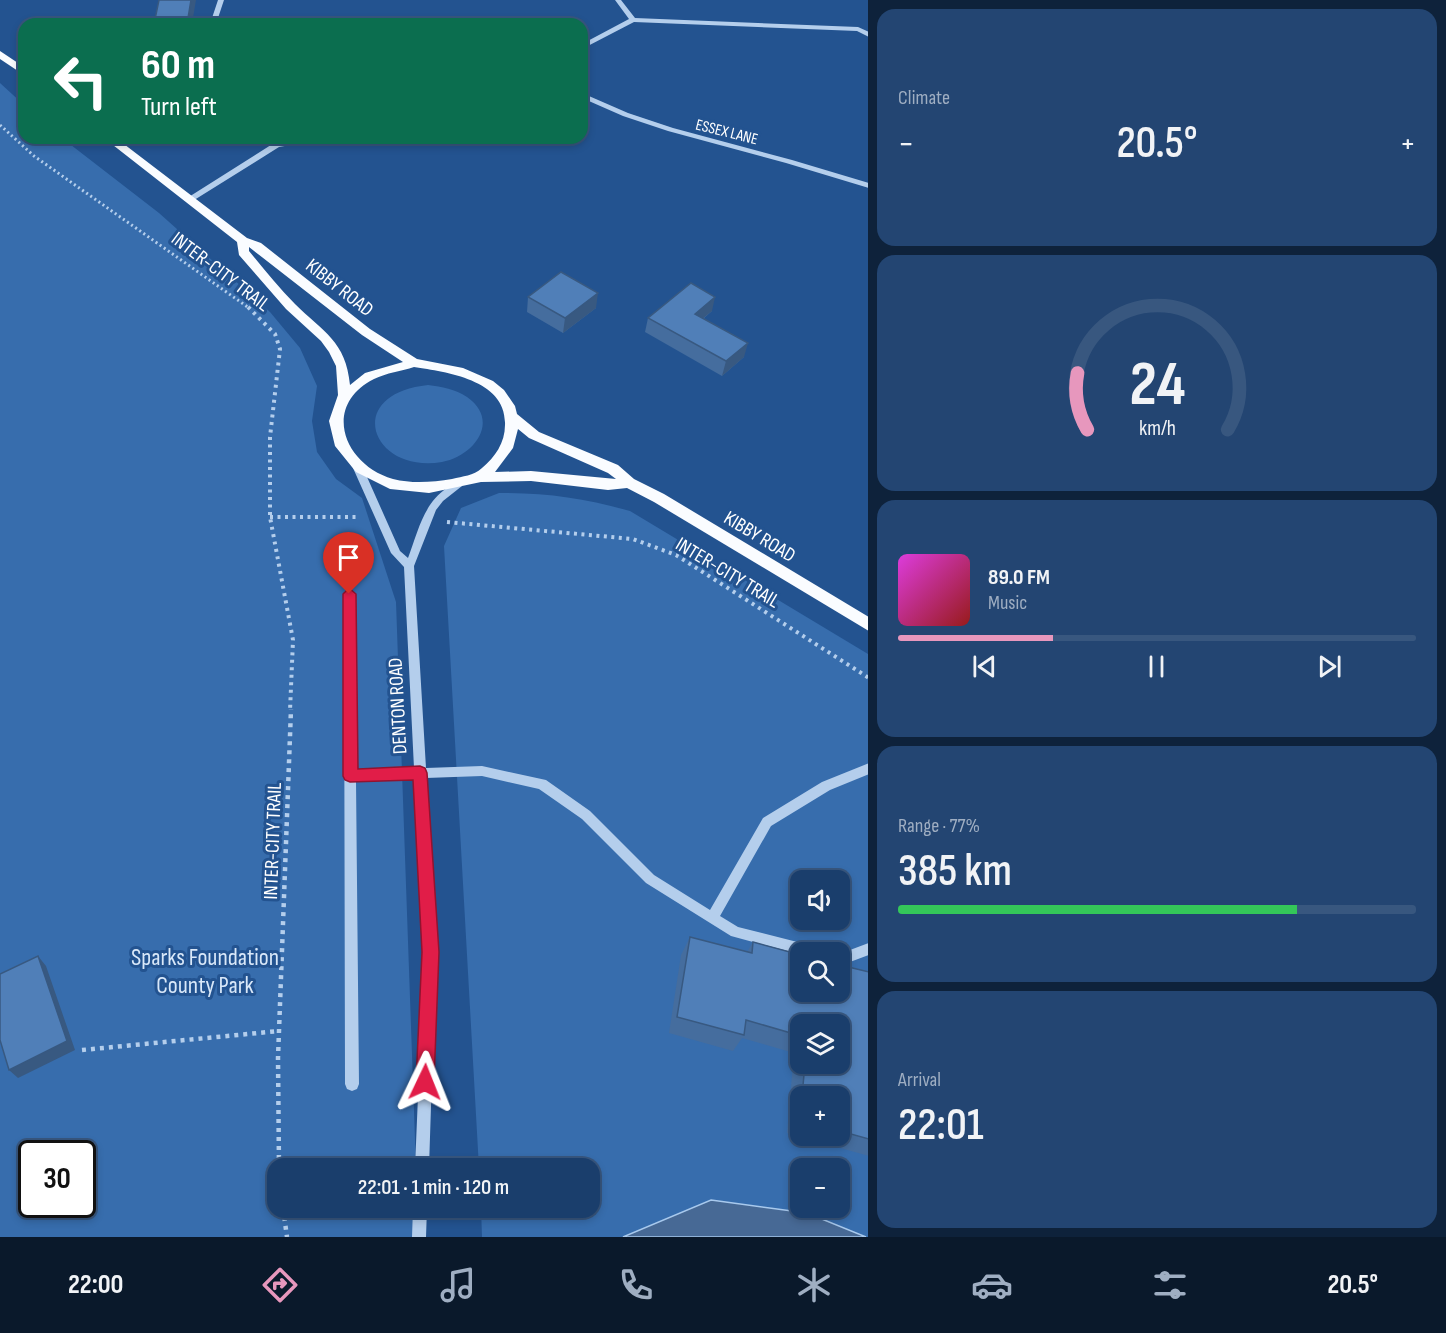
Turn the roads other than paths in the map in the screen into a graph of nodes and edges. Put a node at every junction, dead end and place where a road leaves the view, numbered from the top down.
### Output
1 (221, 0) edge
2 (618, 0) edge
3 (215, 18) edge
4 (633, 20) junction
5 (868, 27) edge
6 (858, 29) junction
7 (868, 35) edge
8 (588, 44) edge
9 (0, 54) edge
10 (18, 68) edge
11 (588, 98) edge
12 (116, 144) edge
13 (283, 144) edge
14 (277, 145) joint
15 (868, 186) edge
16 (188, 200) junction
17 (243, 241) junction
18 (414, 363) junction
19 (345, 396) junction
20 (511, 416) junction
21 (358, 468) junction
22 (480, 477) junction
23 (629, 483) junction
24 (457, 486) junction
25 (409, 566) junction
26 (349, 594) dead end
27 (868, 625) edge
28 (868, 768) edge
29 (420, 773) junction
30 (350, 776) junction
31 (712, 918) junction
32 (790, 946) edge
33 (868, 949) edge
34 (850, 956) edge
35 (352, 1084) dead end
36 (422, 1158) edge
37 (420, 1218) edge
38 (419, 1237) edge

1 - 3 street
2 - 4 street
4 - 6 street
4 - 8 street
5 - 6 street
6 - 7 street
9 - 10 main road
11 - 15 street, ESSEX LANE
12 - 16 main road, KIBBY ROAD
13 - 14 street
14 - 16 street
16 - 17 main road, KIBBY ROAD
17 - 18 main road, KIBBY ROAD
17 - 19 main road, KIBBY ROAD
18 - 19 main road
18 - 20 main road
19 - 21 main road
20 - 22 main road
20 - 23 main road, KIBBY ROAD
21 - 24 main road
21 - 25 street
22 - 23 main road, KIBBY ROAD
22 - 24 main road
23 - 27 main road, KIBBY ROAD
24 - 25 street, DENTON ROAD
25 - 29 street, DENTON ROAD
26 - 30 street
28 - 31 street
29 - 30 street
29 - 31 street
29 - 36 street, DENTON ROAD
30 - 35 street
31 - 32 street
33 - 34 street
37 - 38 street

